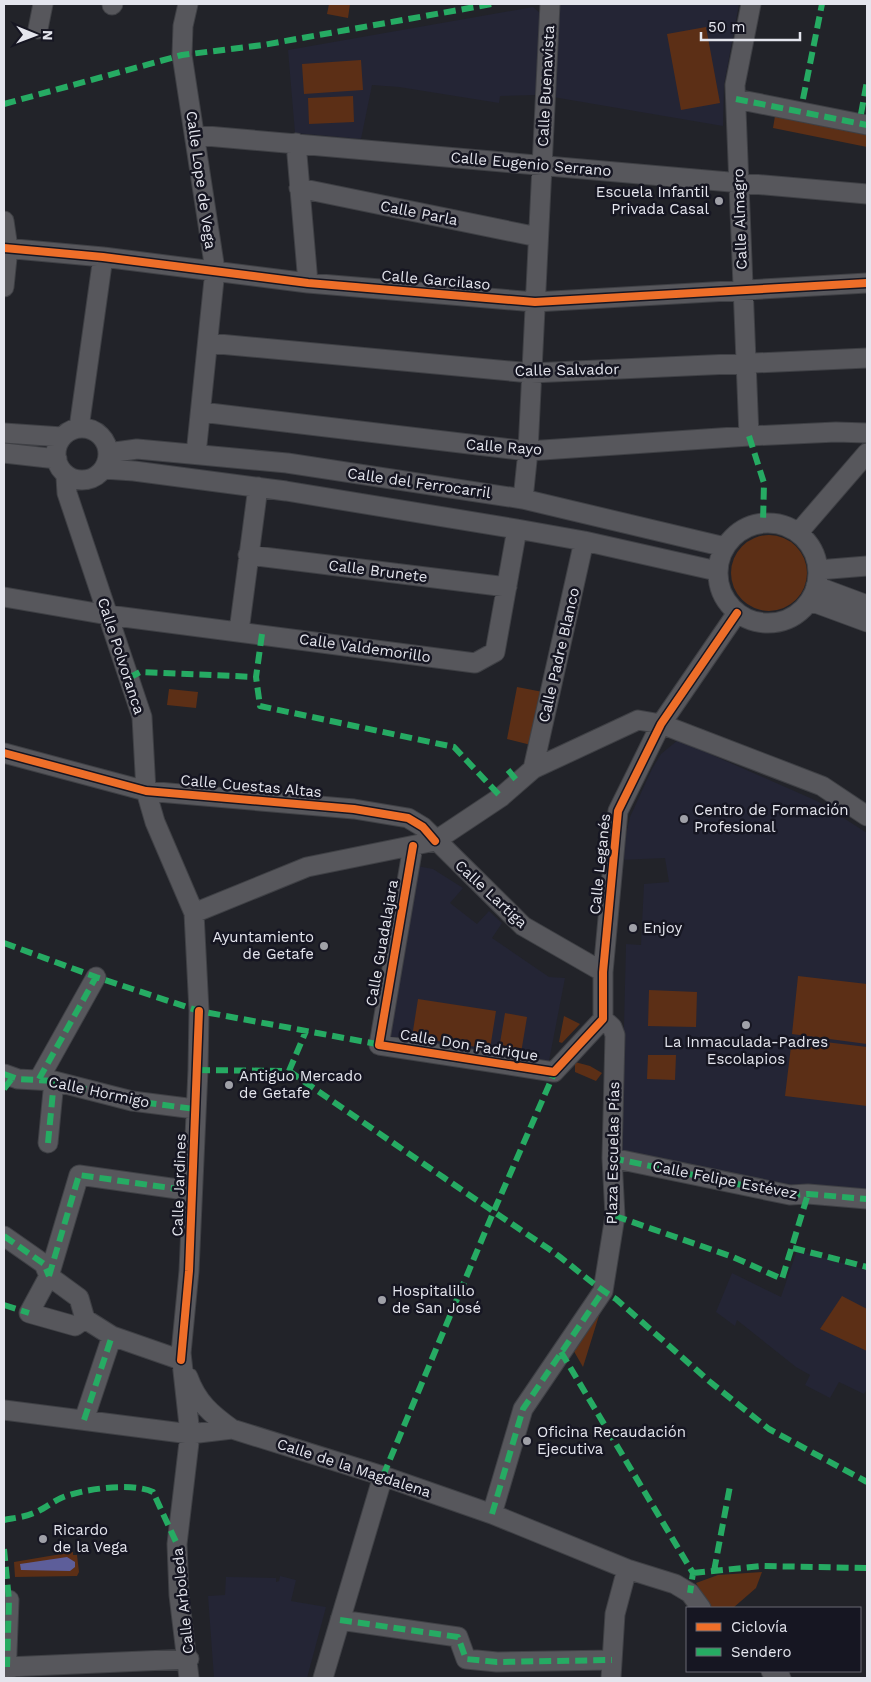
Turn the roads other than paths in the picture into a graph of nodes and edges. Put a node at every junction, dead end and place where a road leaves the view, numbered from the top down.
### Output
1 (43, 4) edge
2 (188, 4) edge
3 (550, 4) edge
4 (751, 4) edge
5 (38, 29) dead end
6 (736, 99) junction
7 (867, 125) edge
8 (195, 135) junction
9 (296, 143) junction
10 (542, 165) junction
11 (739, 184) junction
12 (299, 188) junction
13 (867, 194) edge
14 (4, 221) edge
15 (538, 237) junction
16 (6, 248) edge
17 (103, 257) junction
18 (215, 270) junction
19 (308, 283) junction
20 (867, 283) edge
21 (4, 287) edge
22 (743, 290) junction
23 (535, 302) junction
24 (208, 343) junction
25 (867, 358) edge
26 (747, 362) junction
27 (531, 373) junction
28 (201, 412) junction
29 (79, 428) junction
30 (4, 433) edge
31 (867, 433) edge
32 (749, 436) junction
33 (62, 438) junction
34 (528, 452) junction
35 (4, 453) edge
36 (867, 453) edge
37 (196, 454) junction
38 (57, 459) junction
39 (106, 461) junction
40 (66, 477) junction
41 (258, 487) junction
42 (523, 499) junction
43 (517, 529) junction
44 (798, 533) junction
45 (584, 541) junction
46 (725, 547) junction
47 (248, 555) junction
48 (867, 566) edge
49 (718, 571) junction
50 (815, 585) junction
51 (507, 587) junction
52 (4, 597) edge
53 (867, 605) edge
54 (737, 613) junction
55 (108, 615) junction
56 (867, 622) edge
57 (239, 631) junction
58 (661, 724) junction
59 (4, 754) edge
60 (533, 768) junction
61 (146, 791) junction
62 (867, 816) edge
63 (435, 841) junction
64 (413, 846) junction
65 (194, 913) junction
66 (603, 972) junction
67 (96, 977) dead end
68 (199, 1010) joint
69 (603, 1019) junction
70 (379, 1045) joint
71 (7, 1080) edge
72 (47, 1080) junction
73 (195, 1109) junction
74 (48, 1143) dead end
75 (612, 1158) junction
76 (192, 1191) junction
77 (867, 1199) edge
78 (4, 1236) edge
79 (49, 1276) junction
80 (85, 1319) junction
81 (112, 1336) junction
82 (181, 1360) junction
83 (4, 1410) edge
84 (84, 1420) junction
85 (232, 1429) junction
86 (190, 1434) junction
87 (383, 1476) junction
88 (492, 1514) junction
89 (626, 1569) junction
90 (6, 1600) edge
91 (700, 1607) edge
92 (340, 1620) junction
93 (189, 1659) junction
94 (612, 1669) edge
95 (497, 1670) edge
96 (7, 1673) edge
97 (189, 1678) edge
98 (323, 1678) edge

1 - 5 street
2 - 8 street, Calle Lope de Vega
3 - 10 street, Calle Buenavista
4 - 6 street, Calle Almagro
6 - 7 street
6 - 11 street, Calle Almagro
8 - 9 street, Calle Eugenio Serrano
8 - 18 street, Calle Lope de Vega
9 - 10 street, Calle Eugenio Serrano
9 - 12 street
10 - 11 street, Calle Eugenio Serrano
10 - 15 street, Calle Buenavista
11 - 13 street, Calle Eugenio Serrano
11 - 22 street, Calle Almagro
12 - 15 street, Calle Parla
12 - 19 street
14 - 16 street
15 - 23 street, Calle Buenavista
16 - 17 street, Calle Garcilaso
16 - 21 street
17 - 18 street, Calle Garcilaso
17 - 29 street
18 - 19 street, Calle Garcilaso
18 - 24 street, Calle Lope de Vega
19 - 23 street, Calle Garcilaso
20 - 22 street, Calle Garcilaso
22 - 23 street, Calle Garcilaso
22 - 26 street, Calle Almagro
23 - 27 street, Calle Buenavista
24 - 27 street, Calle Salvador
24 - 28 street, Calle Lope de Vega
25 - 26 street, Calle Salvador
26 - 27 street, Calle Salvador
26 - 32 street, Calle Almagro
27 - 34 street, Calle Buenavista
28 - 34 street, Calle Rayo
28 - 37 street, Calle Lope de Vega
29 - 33 street
29 - 39 street
30 - 33 street
31 - 32 street, Calle Rayo
32 - 34 street, Calle Rayo
33 - 38 street
34 - 42 street, Calle Buenavista
35 - 38 street
36 - 44 street
37 - 39 street, Calle del Ferrocarril
37 - 42 street, Calle del Ferrocarril
38 - 40 street
39 - 40 street
39 - 41 street, Calle del Ferrocarril
40 - 55 street, Calle Polvoranca
41 - 43 street, Calle del Ferrocarril
41 - 47 street
42 - 46 street, Calle del Ferrocarril
43 - 45 street, Calle del Ferrocarril
43 - 51 street, Calle Valdemorillo
44 - 46 street
44 - 50 street
45 - 49 street, Calle del Ferrocarril
45 - 60 street, Calle Padre Blanco
46 - 49 street
47 - 51 street, Calle Brunete
47 - 57 street
48 - 50 street
49 - 54 street
50 - 53 street
50 - 54 street
50 - 56 street
51 - 57 street, Calle Valdemorillo
52 - 55 street, Calle Valdemorillo
54 - 58 street, Calle Leganés
55 - 57 street, Calle Valdemorillo
55 - 61 street, Calle Polvoranca
58 - 60 street
58 - 62 street
58 - 66 street, Calle Leganés
59 - 61 street, Calle Cuestas Altas
60 - 63 street
61 - 63 street, Calle Cuestas Altas
61 - 65 street, Calle Polvoranca
63 - 64 street
63 - 66 street, Calle Lartiga
64 - 65 street
64 - 70 street, Calle Guadalajara
65 - 68 street, Calle Polvoranca
66 - 69 street, Calle Leganés
67 - 72 street
68 - 73 street, Calle Jardines
69 - 70 street, Calle Don Fadrique
69 - 75 street, Plaza Escuelas Pías
71 - 72 street, Calle Hormigo
72 - 73 street, Calle Hormigo
72 - 74 street
73 - 76 street, Calle Jardines
75 - 77 street, Calle Felipe Estévez
75 - 88 street, Plaza Escuelas Pías
76 - 79 street
76 - 82 street, Calle Jardines
78 - 79 street
79 - 80 street
79 - 80 street
80 - 81 street
81 - 82 street
81 - 84 street
82 - 85 street, Calle Jardines
82 - 86 street, Calle Jardines
83 - 84 street, Calle de la Magdalena
84 - 86 street, Calle de la Magdalena
85 - 86 street, Calle de la Magdalena
85 - 87 street, Calle de la Magdalena
86 - 93 street, Calle Arboleda
87 - 88 street, Calle de la Magdalena
87 - 92 street
88 - 89 street, Calle de la Magdalena
89 - 91 street, Calle de la Magdalena
89 - 94 street
90 - 96 street
92 - 95 street
92 - 98 street
93 - 96 street
93 - 97 street, Calle Arboleda
94 - 95 street

